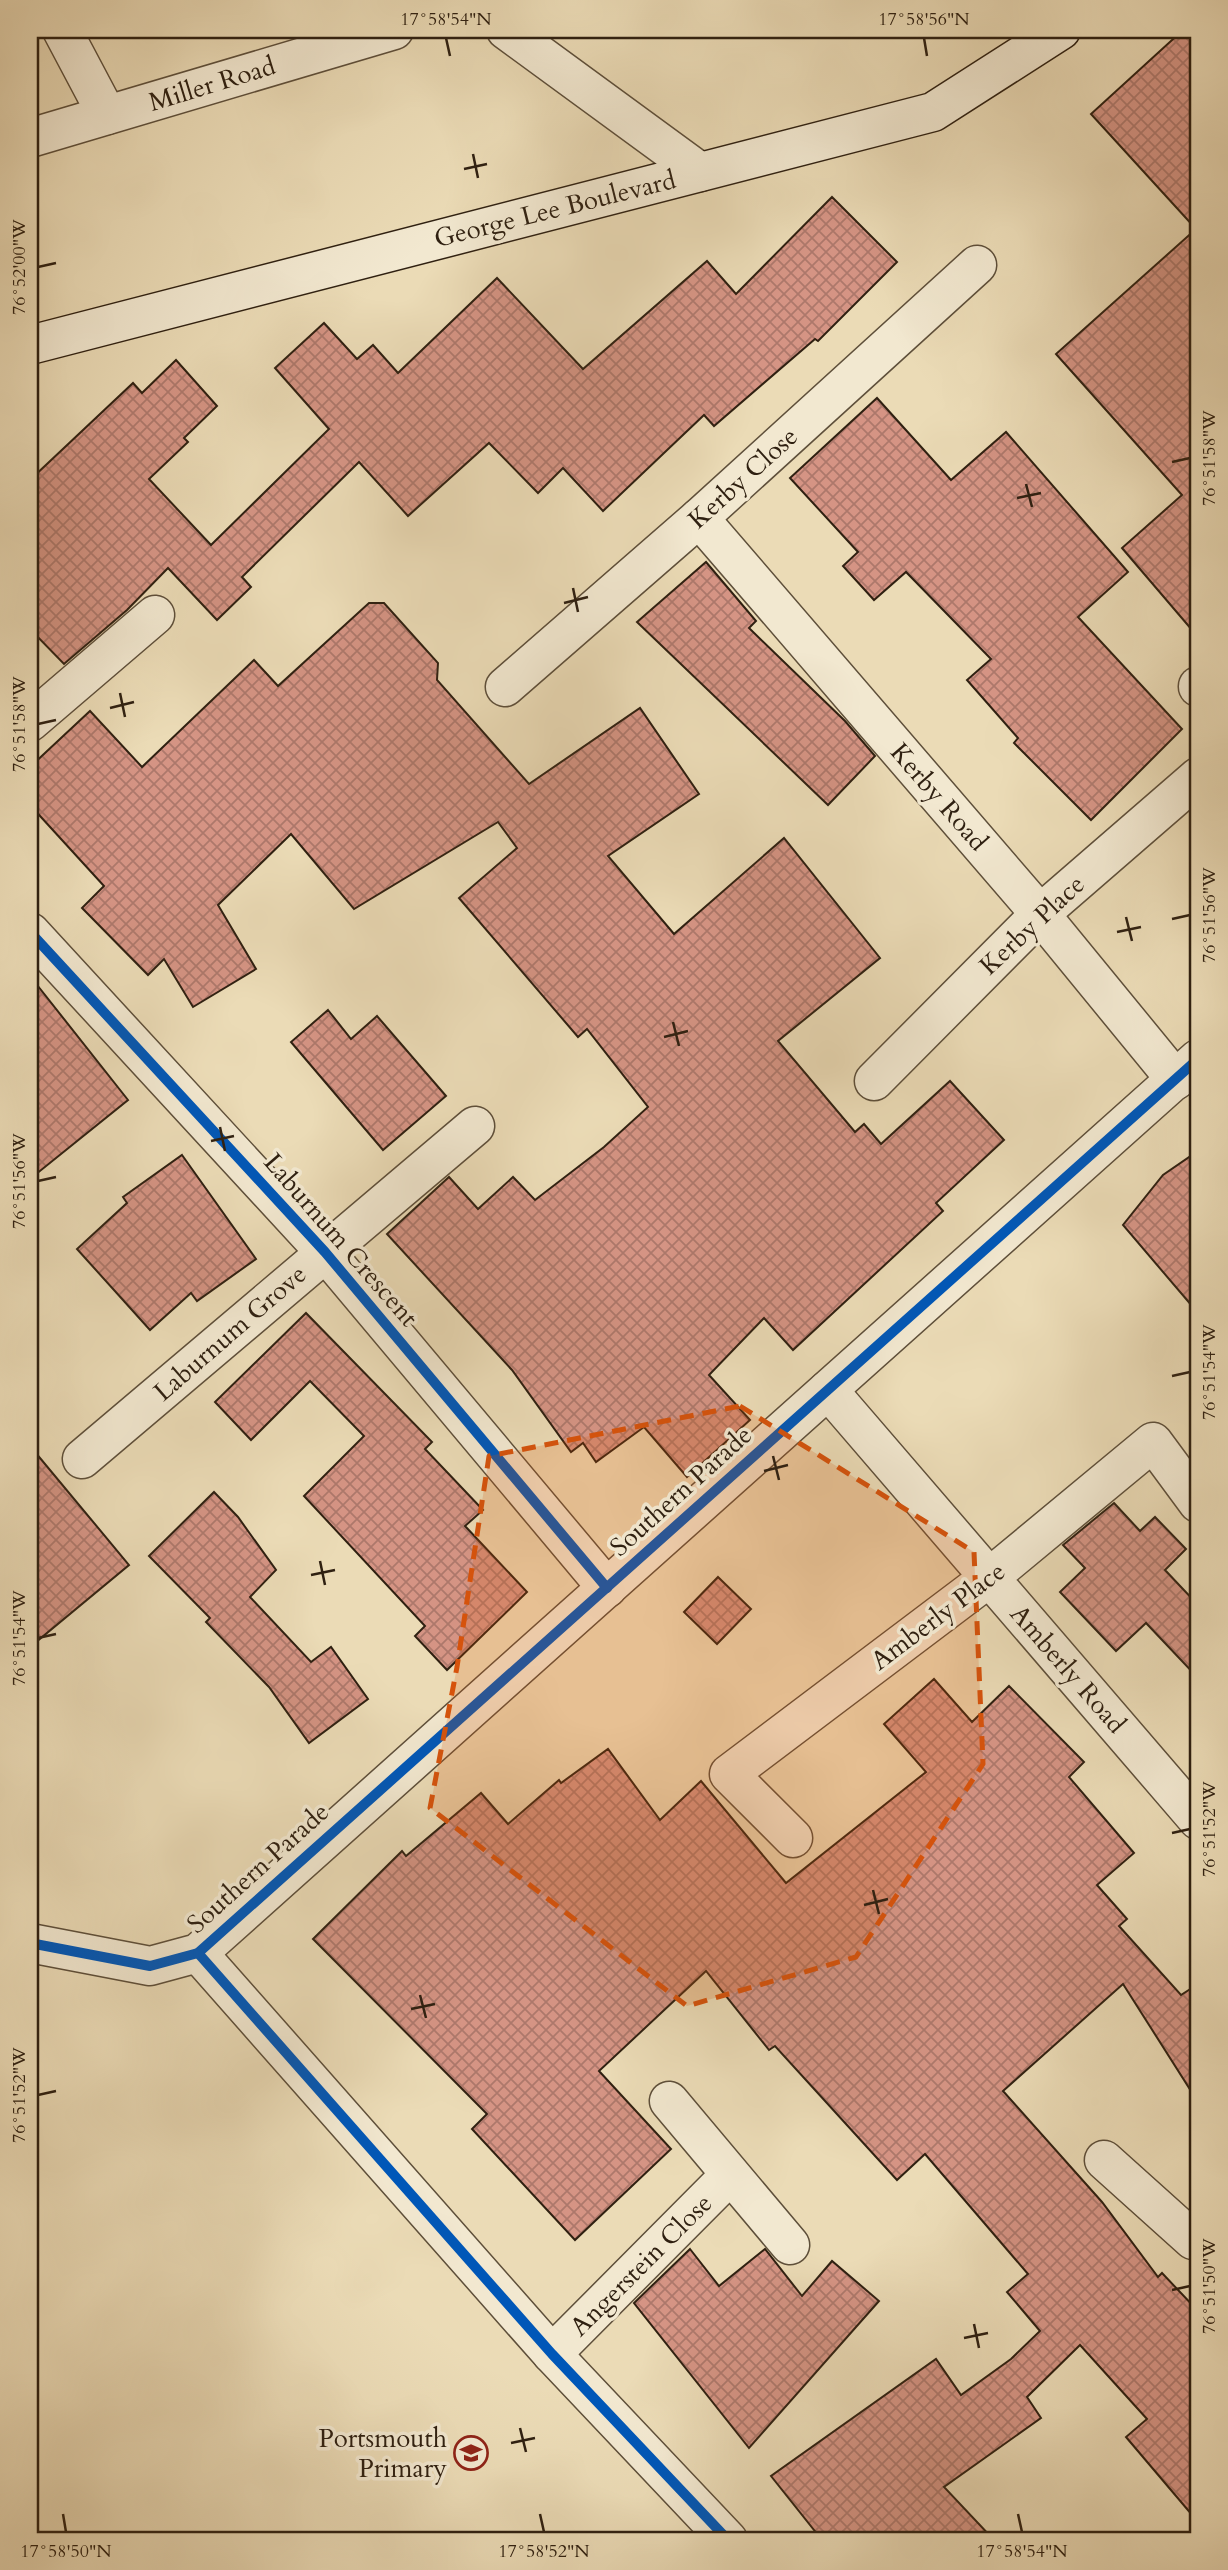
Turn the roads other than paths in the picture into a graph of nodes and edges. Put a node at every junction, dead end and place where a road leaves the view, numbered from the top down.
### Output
1 (62, 30) edge
2 (394, 30) edge
3 (506, 30) edge
4 (1061, 30) edge
5 (107, 115) junction
6 (30, 138) edge
7 (700, 172) junction
8 (977, 265) dead end
9 (30, 345) edge
10 (699, 518) junction
11 (155, 615) dead end
12 (505, 687) dead end
13 (30, 722) edge
14 (1198, 777) edge
15 (1040, 914) junction
16 (30, 932) edge
17 (1187, 1070) edge
18 (873, 1081) dead end
19 (475, 1126) dead end
20 (325, 1252) junction
21 (828, 1390) junction
22 (82, 1460) dead end
23 (1198, 1503) edge
24 (990, 1577) junction
25 (607, 1588) junction
26 (1198, 1820) edge
27 (793, 1838) dead end
28 (30, 1943) edge
29 (198, 1953) junction
30 (669, 2101) dead end
31 (1104, 2160) dead end
32 (730, 2175) junction
33 (1198, 2236) edge
34 (790, 2245) dead end
35 (552, 2354) junction
36 (728, 2540) edge

1 - 5 street
2 - 5 street, Miller Road
3 - 7 street
4 - 7 street, George Lee Boulevard
5 - 6 street, Miller Road
7 - 9 street, George Lee Boulevard
8 - 10 street, Kerby Close
10 - 12 street, Kerby Close
10 - 15 street, Kerby Road
11 - 13 street
14 - 15 street, Kerby Place
15 - 17 street, Kerby Road
15 - 18 street, Kerby Place
16 - 20 street, Laburnum Crescent
17 - 21 street, Southern Parade
19 - 20 street, Laburnum Grove
20 - 22 street, Laburnum Grove
20 - 25 street, Laburnum Crescent
21 - 24 street, Amberly Road
21 - 25 street, Southern Parade
23 - 24 street, Amberly Place
24 - 26 street, Amberly Road
24 - 27 street, Amberly Place
25 - 29 street, Southern Parade
28 - 29 street, Southern Parade
29 - 35 street
30 - 32 street, Angerstein Close
31 - 33 street
32 - 34 street, Angerstein Close
32 - 35 street, Angerstein Close
35 - 36 street

